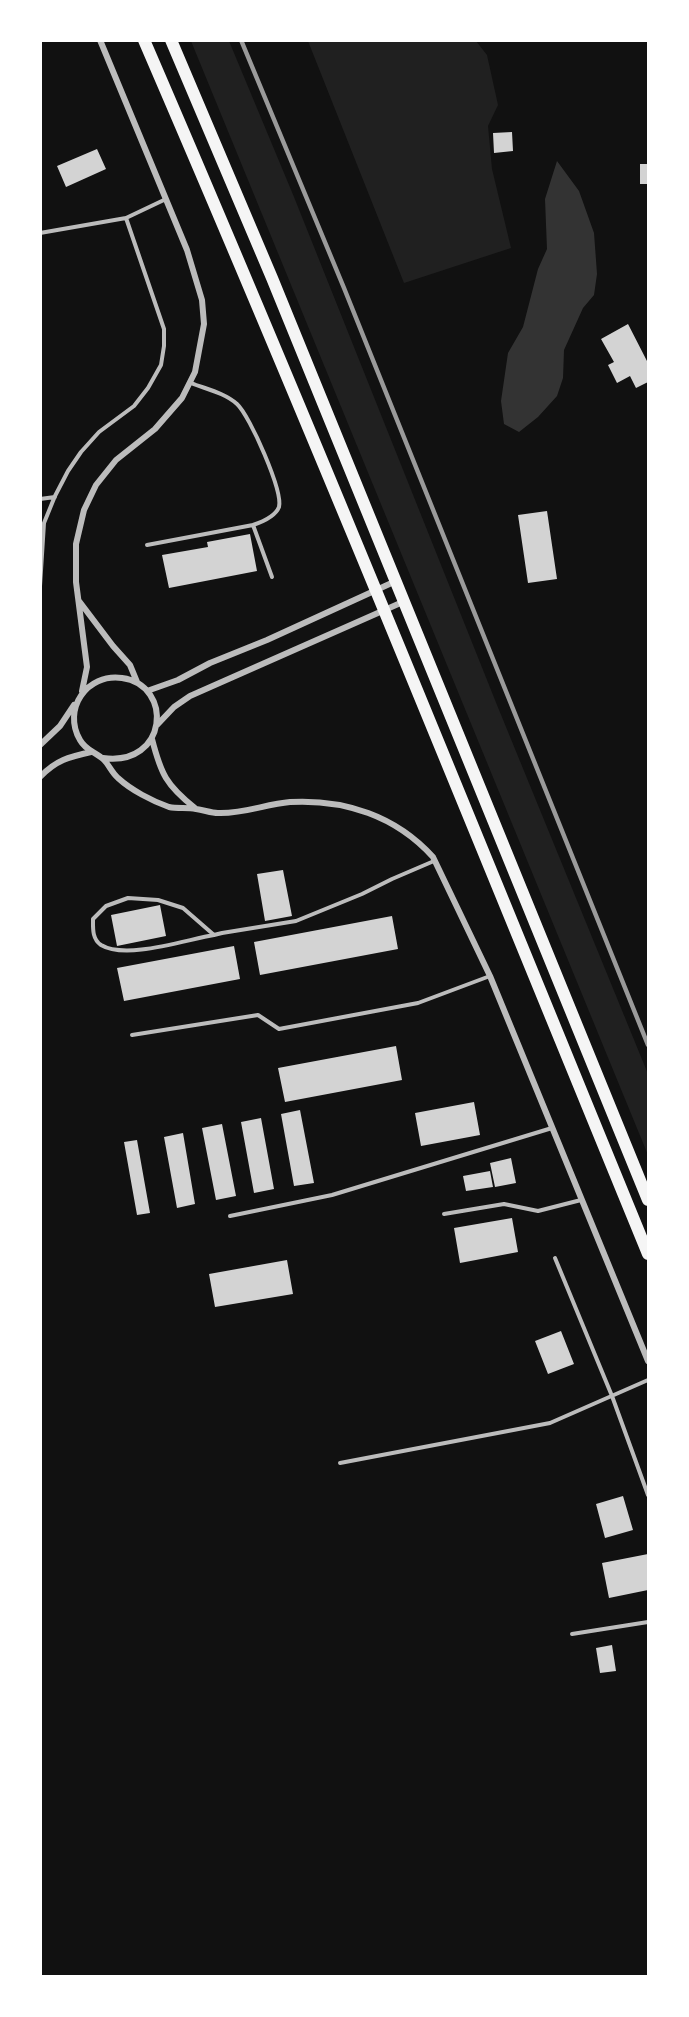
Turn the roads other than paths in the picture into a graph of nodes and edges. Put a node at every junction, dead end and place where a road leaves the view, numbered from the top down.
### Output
1 (100, 40) edge
2 (144, 40) edge
3 (171, 40) edge
4 (166, 199) junction
5 (126, 218) junction
6 (40, 233) edge
7 (191, 383) junction
8 (55, 496) junction
9 (40, 499) edge
10 (253, 525) junction
11 (147, 545) dead end
12 (272, 578) dead end
13 (396, 580) junction
14 (40, 586) edge
15 (377, 589) junction
16 (79, 600) junction
17 (405, 601) junction
18 (385, 609) junction
19 (137, 683) junction
20 (147, 691) junction
21 (82, 693) junction
22 (156, 726) junction
23 (152, 739) junction
24 (40, 745) edge
25 (91, 752) junction
26 (103, 758) junction
27 (40, 777) edge
28 (195, 808) junction
29 (435, 860) junction
30 (214, 934) junction
31 (490, 976) junction
32 (132, 1035) dead end
33 (552, 1128) junction
34 (582, 1200) junction
35 (648, 1200) edge
36 (444, 1214) dead end
37 (230, 1216) dead end
38 (648, 1254) edge
39 (555, 1258) dead end
40 (648, 1361) edge
41 (648, 1380) edge
42 (612, 1396) junction
43 (340, 1463) dead end
44 (648, 1495) edge
45 (648, 1622) edge
46 (572, 1634) dead end

1 - 4 street
2 - 15 main road
3 - 13 main road
4 - 5 lane
4 - 7 street
5 - 6 lane
5 - 8 lane
7 - 10 lane
7 - 16 street
8 - 9 lane
8 - 14 lane
10 - 11 lane
10 - 12 lane
13 - 15 street
13 - 17 main road
15 - 18 main road
15 - 20 street
16 - 19 street
16 - 21 street
17 - 18 street
17 - 35 main road
18 - 22 street
18 - 38 main road
19 - 20 street
19 - 21 street
20 - 22 street
21 - 24 street
21 - 25 street
22 - 23 street
23 - 26 street
23 - 28 street
25 - 26 street
25 - 27 street
26 - 28 street
28 - 29 street
29 - 30 lane
29 - 31 street
30 - 30 lane
31 - 32 lane
31 - 33 street
33 - 34 street
33 - 37 lane
34 - 36 lane
34 - 40 street
39 - 42 lane
41 - 42 lane
42 - 43 lane
42 - 44 lane
45 - 46 lane

